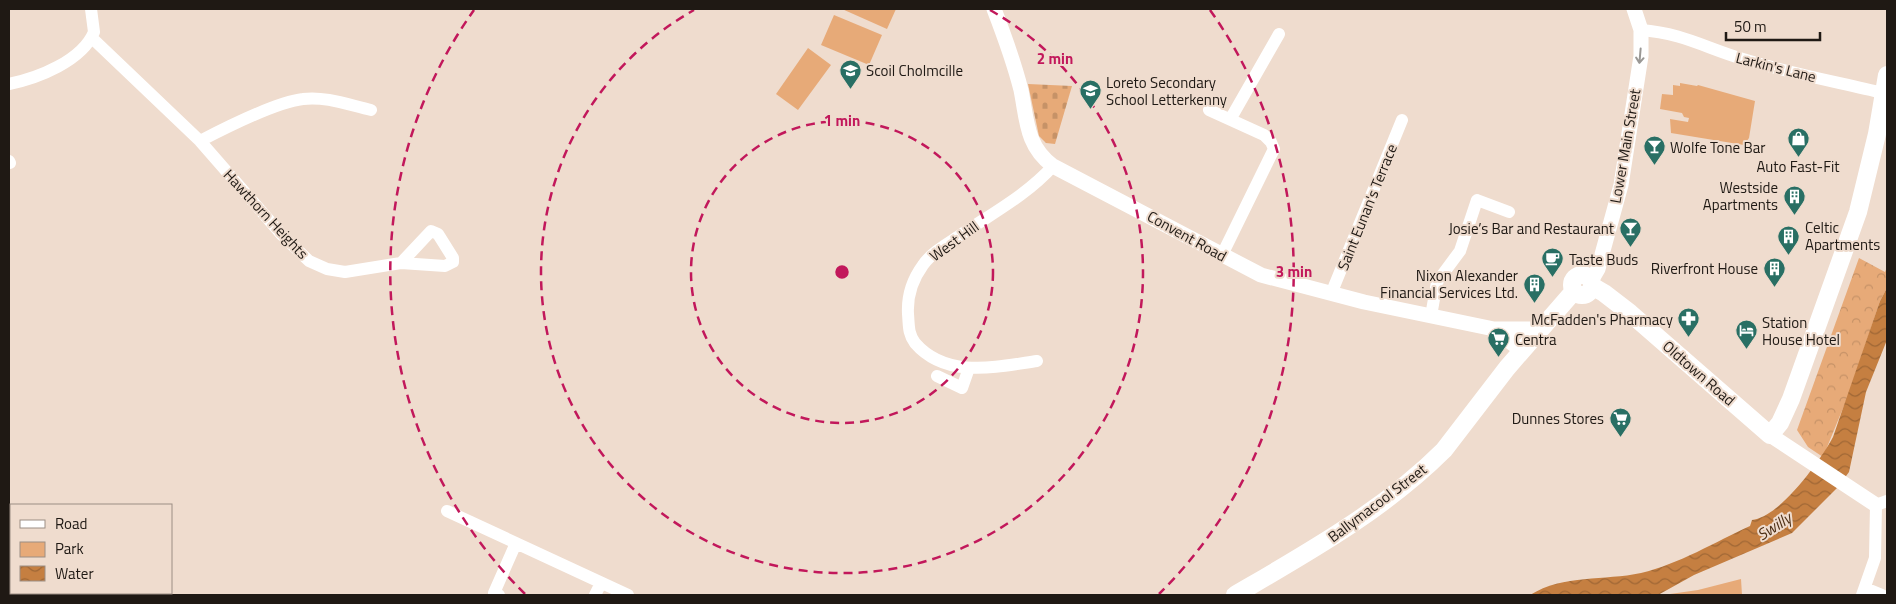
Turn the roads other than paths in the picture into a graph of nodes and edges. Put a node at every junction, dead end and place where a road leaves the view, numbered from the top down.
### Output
1 (91, 9) edge
2 (994, 9) edge
3 (1634, 9) edge
4 (1641, 30) junction
5 (1279, 34) dead end
6 (92, 38) junction
7 (1887, 75) edge
8 (9, 84) edge
9 (1884, 93) junction
10 (371, 110) dead end
11 (1209, 110) dead end
12 (1887, 117) edge
13 (1230, 118) junction
14 (1402, 120) dead end
15 (1877, 134) junction
16 (200, 141) junction
17 (1053, 166) junction
18 (1509, 212) dead end
19 (1222, 255) junction
20 (401, 263) dead end
21 (1592, 284) junction
22 (1331, 294) junction
23 (1431, 316) junction
24 (1494, 329) junction
25 (1540, 329) junction
26 (1522, 351) junction
27 (1037, 361) dead end
28 (969, 368) junction
29 (937, 376) dead end
30 (1770, 435) junction
31 (1881, 503) edge
32 (447, 511) dead end
33 (516, 543) junction
34 (600, 582) junction
35 (1864, 592) edge
36 (499, 595) edge
37 (595, 595) edge
38 (628, 595) edge
39 (1235, 595) edge
40 (1882, 595) edge

1 - 6 street
2 - 17 street, Convent Road
3 - 4 street, Lower Main Street
4 - 9 street, Larkin's Lane
4 -> 21 street, Lower Main Street
5 - 13 street
6 - 8 street
6 - 16 street, Hawthorn Heights
7 - 9 main road
9 - 15 main road
10 - 16 street
11 - 13 street
12 - 15 main road
13 - 19 street
14 - 22 street, Saint Eunan's Terrace
15 - 30 main road
16 - 20 street, Hawthorn Heights
17 - 19 street, Convent Road
17 - 28 street, West Hill
18 - 23 street
19 - 22 street, Convent Road
21 - 25 main road, Ballymacool Street
21 - 30 main road, Oldtown Road
22 - 23 street, Convent Road
23 - 24 street, Convent Road
24 - 25 street
24 - 26 street
25 - 26 main road, Ballymacool Street
26 - 39 main road, Ballymacool Street
27 - 28 street, West Hill
28 - 29 street
30 - 31 street, Oldtown Road
31 - 35 street
32 - 33 street
33 - 34 street
33 - 36 street
34 - 37 street
34 - 38 street
35 - 40 street

